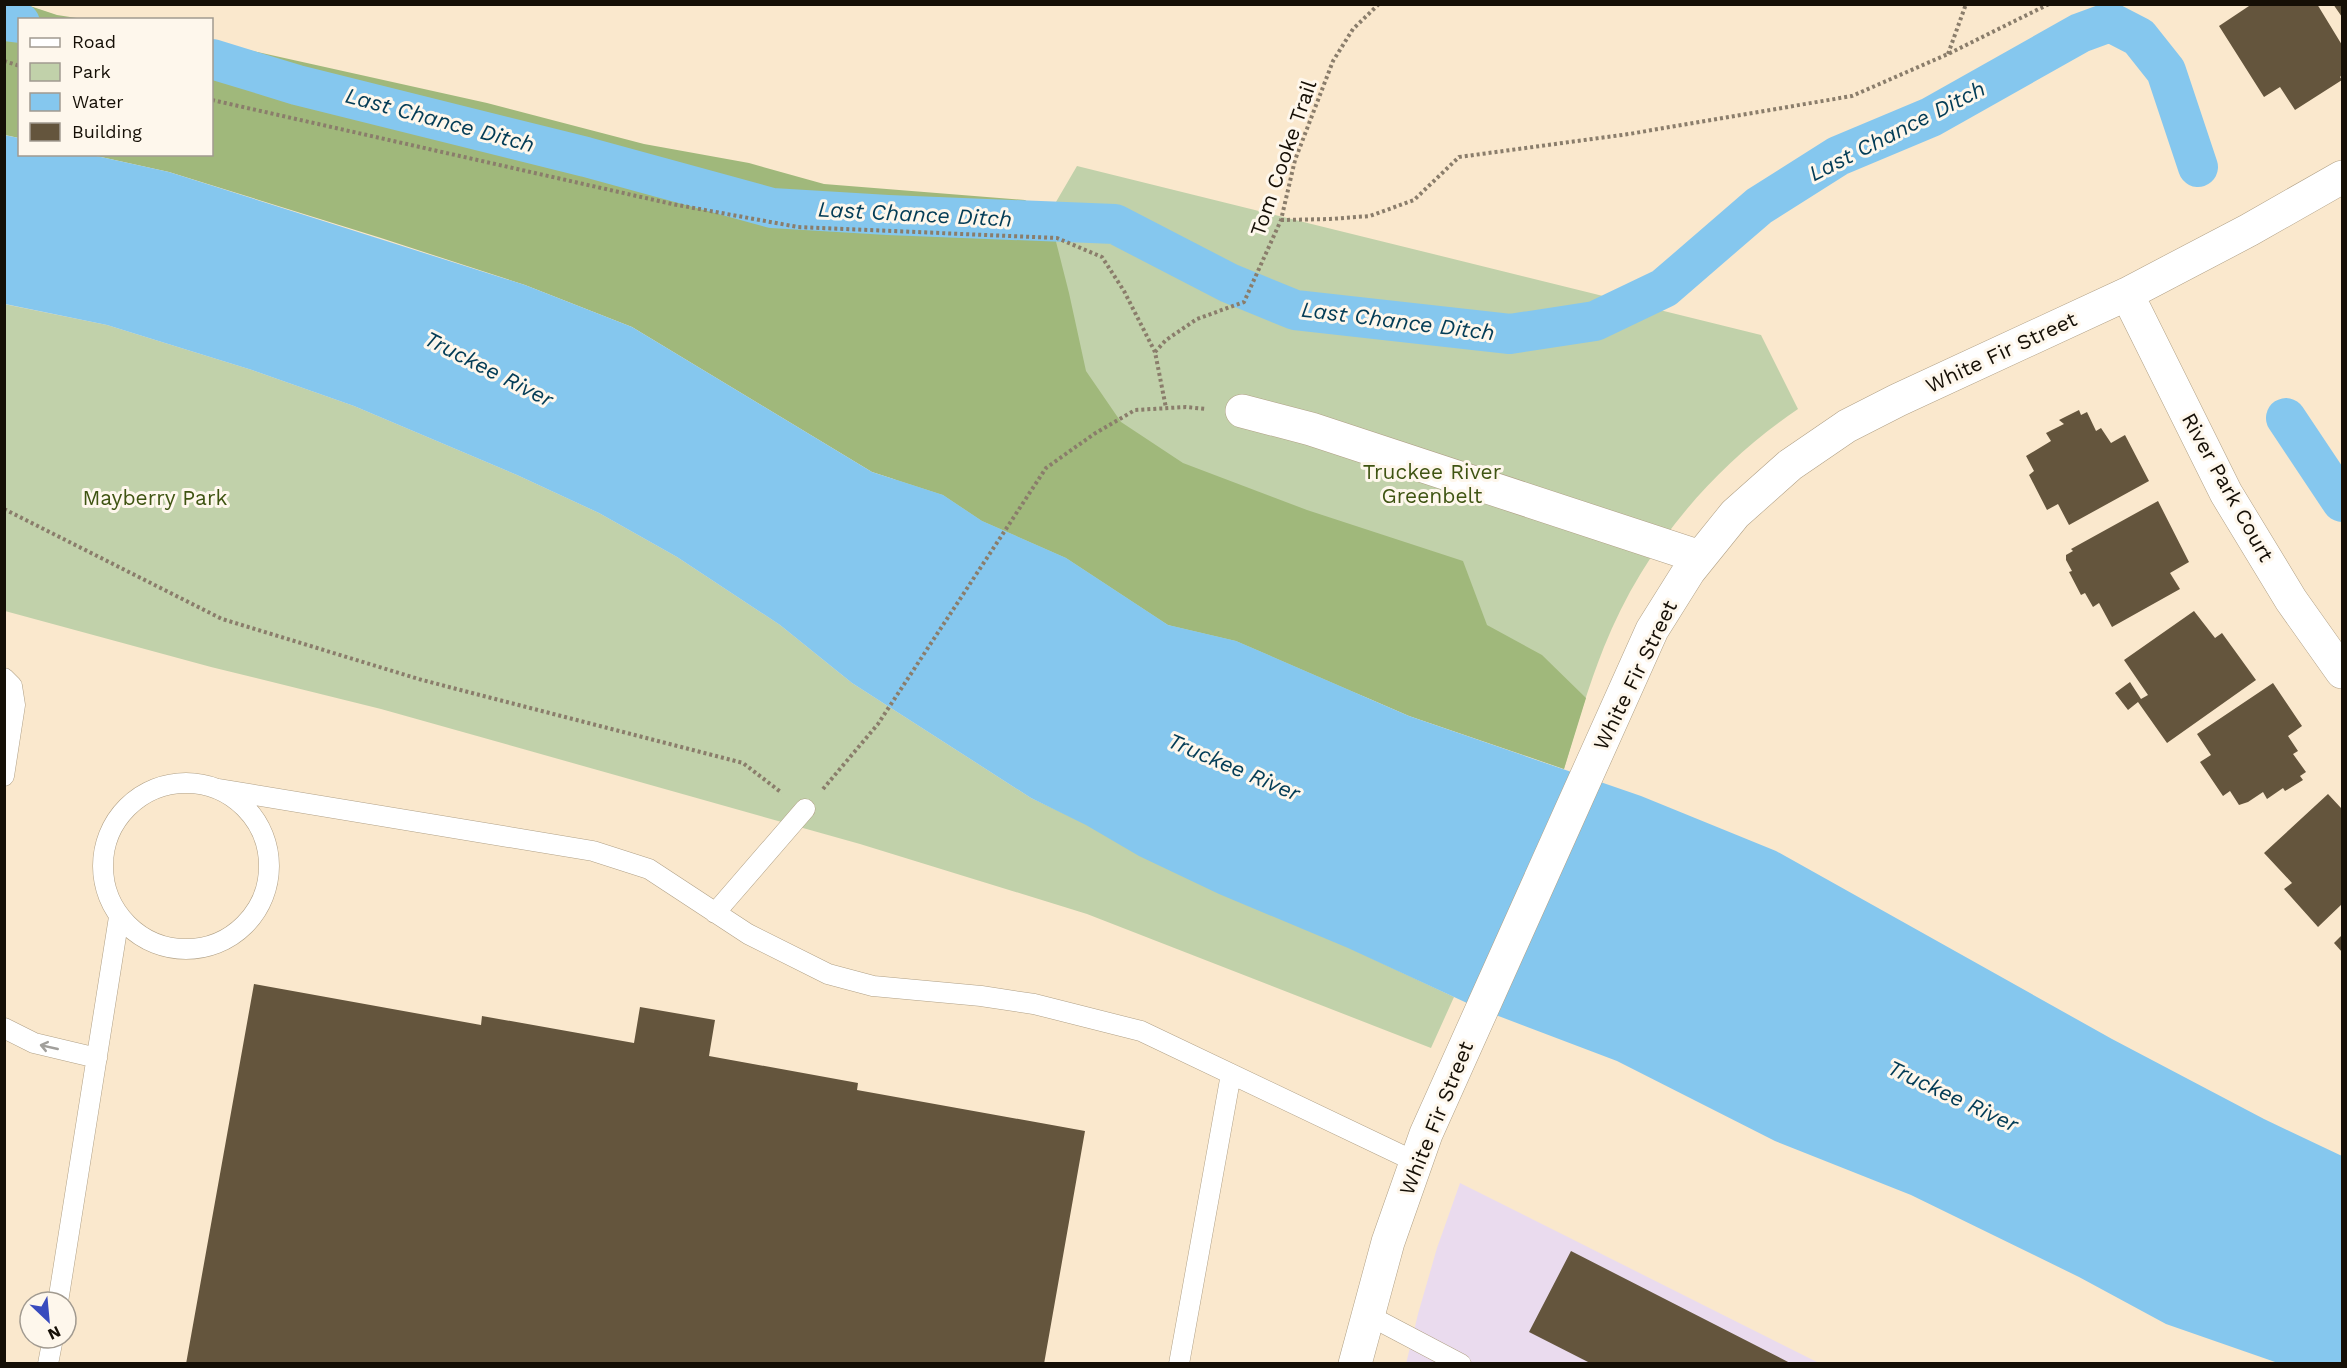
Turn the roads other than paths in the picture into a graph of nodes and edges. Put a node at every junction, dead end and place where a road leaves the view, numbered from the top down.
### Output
1 (2343, 177) edge
2 (2127, 294) junction
3 (1242, 411) road end
4 (1700, 557) junction
5 (2343, 672) edge
6 (4, 678) edge
7 (4, 776) edge
8 (219, 789) junction
9 (805, 810) road end
10 (715, 913) junction
11 (119, 917) junction
12 (4, 1028) edge
13 (97, 1058) junction
14 (1231, 1074) junction
15 (1416, 1162) junction
16 (60, 1290) edge
17 (1368, 1315) junction
18 (1179, 1364) edge
19 (1355, 1364) edge
20 (1461, 1364) edge

1 - 2 street, White Fir Street
2 - 4 street, White Fir Street
2 - 5 street, River Park Court
3 - 4 street
4 - 15 street, White Fir Street
6 - 7 lane
8 - 10 lane
8 - 11 lane
8 - 11 lane
9 - 10 lane
10 - 14 lane
11 - 13 lane
13 -> 12 lane
13 - 16 lane
14 - 15 lane
14 - 18 lane
15 - 17 street, White Fir Street
17 - 19 street, White Fir Street
17 - 20 lane

